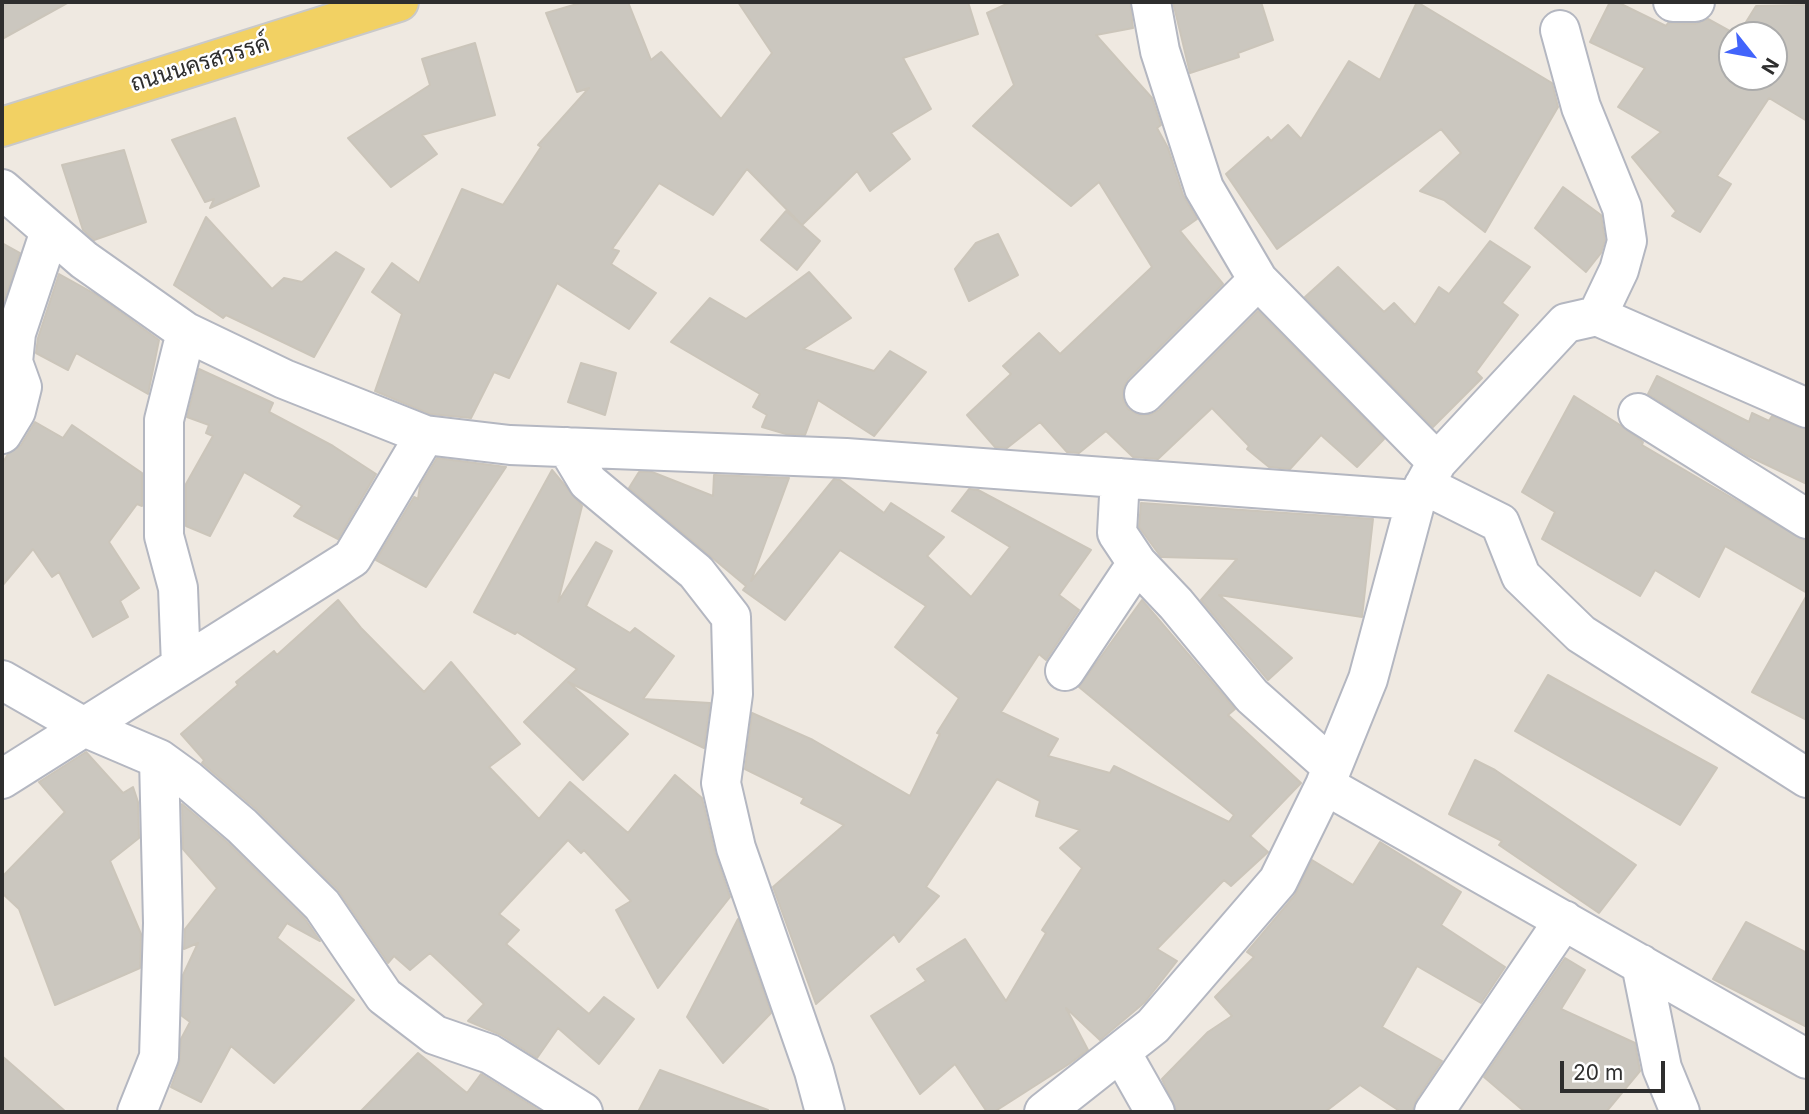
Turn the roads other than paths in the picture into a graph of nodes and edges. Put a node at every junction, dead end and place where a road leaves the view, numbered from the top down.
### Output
1 (1152, 2) edge
2 (1673, 2) edge
3 (1695, 2) edge
4 (390, 3) edge
5 (1560, 30) dead end
6 (2, 127) edge
7 (2, 189) edge
8 (50, 231) junction
9 (1258, 280) junction
10 (1597, 316) junction
11 (186, 332) junction
12 (1144, 394) dead end
13 (1807, 408) edge
14 (1638, 413) dead end
15 (2, 434) edge
16 (425, 435) junction
17 (567, 447) junction
18 (1119, 478) junction
19 (1426, 482) junction
20 (1807, 519) edge
21 (1137, 564) junction
22 (181, 666) junction
23 (1065, 671) dead end
24 (2, 680) edge
25 (84, 727) junction
26 (159, 759) junction
27 (1328, 776) junction
28 (1807, 778) edge
29 (2, 779) edge
30 (1564, 920) junction
31 (1641, 964) junction
32 (1121, 1052) junction
33 (1807, 1059) edge
34 (137, 1112) edge
35 (583, 1112) edge
36 (825, 1112) edge
37 (1044, 1112) edge
38 (1155, 1112) edge
39 (1434, 1112) edge
40 (1680, 1112) edge

1 - 9 street
2 - 3 street
4 - 6 main road, ถนนนครสวรรค์
5 - 10 street
7 - 8 street
8 - 11 street
8 - 15 street
9 - 12 street
9 - 19 street
10 - 13 street
10 - 19 street
11 - 16 street
11 - 22 street
14 - 20 street
16 - 17 street
16 - 22 street
17 - 18 street
17 - 36 street
18 - 19 street
18 - 21 street
19 - 27 street
19 - 28 street
21 - 23 street
21 - 27 street
22 - 25 street
24 - 25 street
25 - 26 street
25 - 29 street
26 - 34 street
26 - 35 street
27 - 30 street
27 - 32 street
30 - 31 street
30 - 39 street
31 - 33 street
31 - 40 street
32 - 37 street
32 - 38 street

